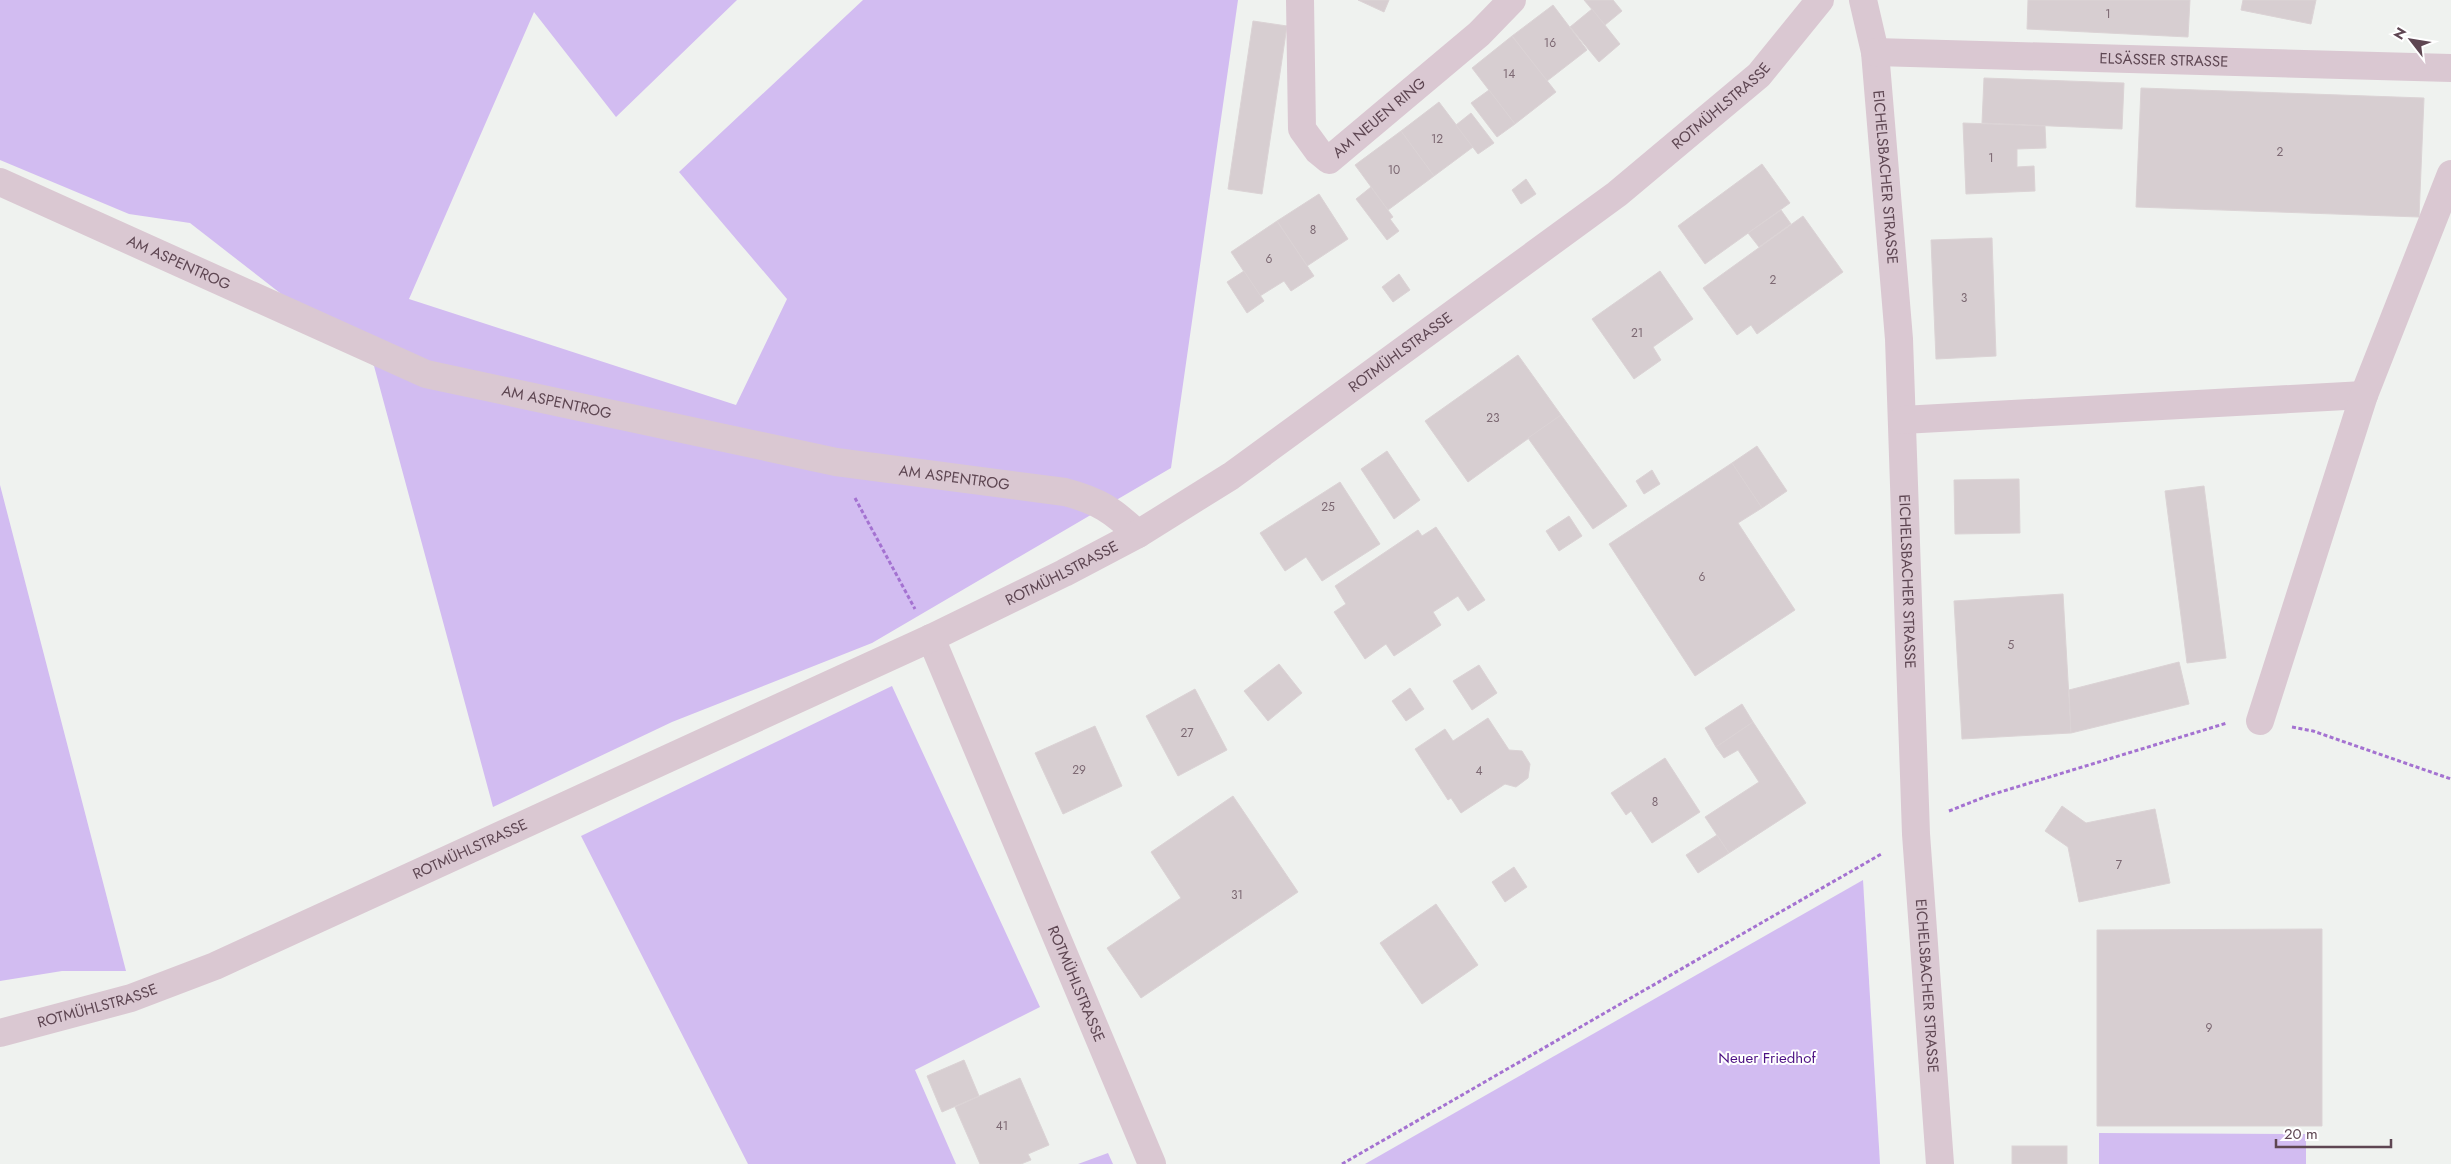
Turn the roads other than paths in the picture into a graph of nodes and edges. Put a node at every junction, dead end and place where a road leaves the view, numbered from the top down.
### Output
1 (1300, 0) edge
2 (1512, 0) edge
3 (1820, 0) edge
4 (1863, 0) edge
5 (1875, 52) junction
6 (2451, 68) edge
7 (2451, 174) edge
8 (0, 182) edge
9 (2364, 394) junction
10 (1902, 420) junction
11 (1138, 534) junction
12 (931, 638) junction
13 (2260, 721) road end
14 (0, 1033) edge
15 (1152, 1164) edge
16 (1940, 1164) edge

1 - 2 street, AM NEUEN RING
3 - 11 street, ROTMÜHLSTRASSE
4 - 5 street, EICHELSBACHER STRASSE
5 - 6 street, ELSÄSSER STRASSE
5 - 10 street, EICHELSBACHER STRASSE
7 - 9 street
8 - 11 street, AM ASPENTROG
9 - 10 street
9 - 13 street
10 - 16 street, EICHELSBACHER STRASSE
11 - 12 street, ROTMÜHLSTRASSE
12 - 14 street, ROTMÜHLSTRASSE
12 - 15 street, ROTMÜHLSTRASSE

